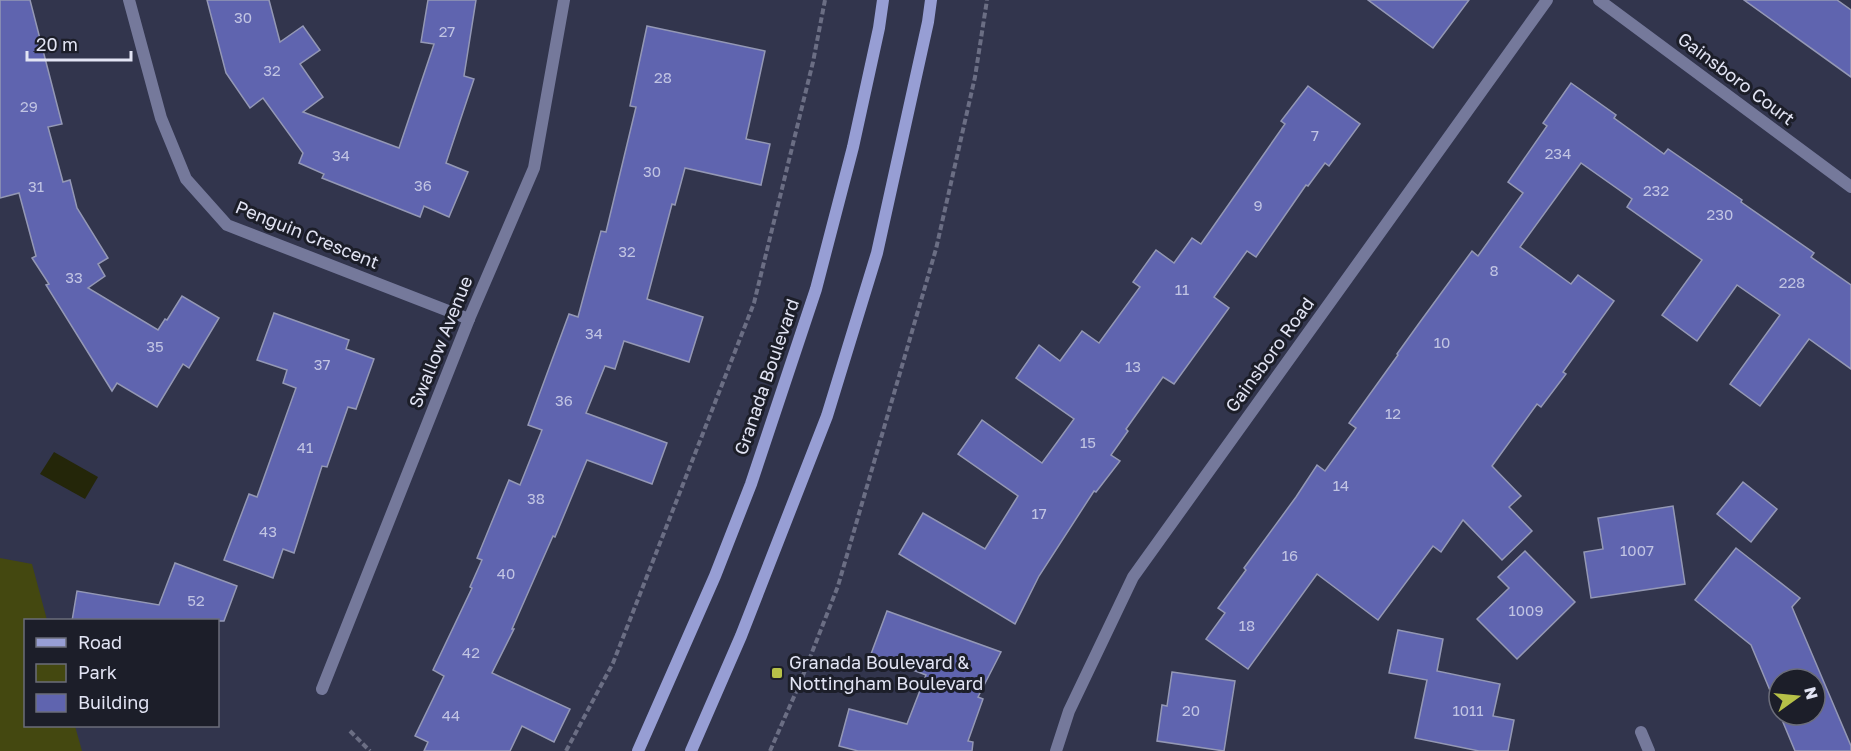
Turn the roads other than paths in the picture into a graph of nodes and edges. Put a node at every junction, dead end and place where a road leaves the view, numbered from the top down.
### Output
1 (129, 0) edge
2 (564, 0) edge
3 (883, 0) edge
4 (931, 0) edge
5 (1547, 0) edge
6 (1599, 0) edge
7 (1851, 187) edge
8 (469, 319) junction
9 (322, 689) dead end
10 (1641, 732) dead end
11 (638, 751) edge
12 (691, 751) edge
13 (1056, 751) edge
14 (1649, 751) edge

1 - 8 street, Penguin Crescent
2 - 8 street, Swallow Avenue
3 - 11 main road, Granada Boulevard
4 - 12 main road
5 - 13 street, Gainsboro Road
6 - 7 street, Gainsboro Court
8 - 9 street, Swallow Avenue
10 - 14 street

